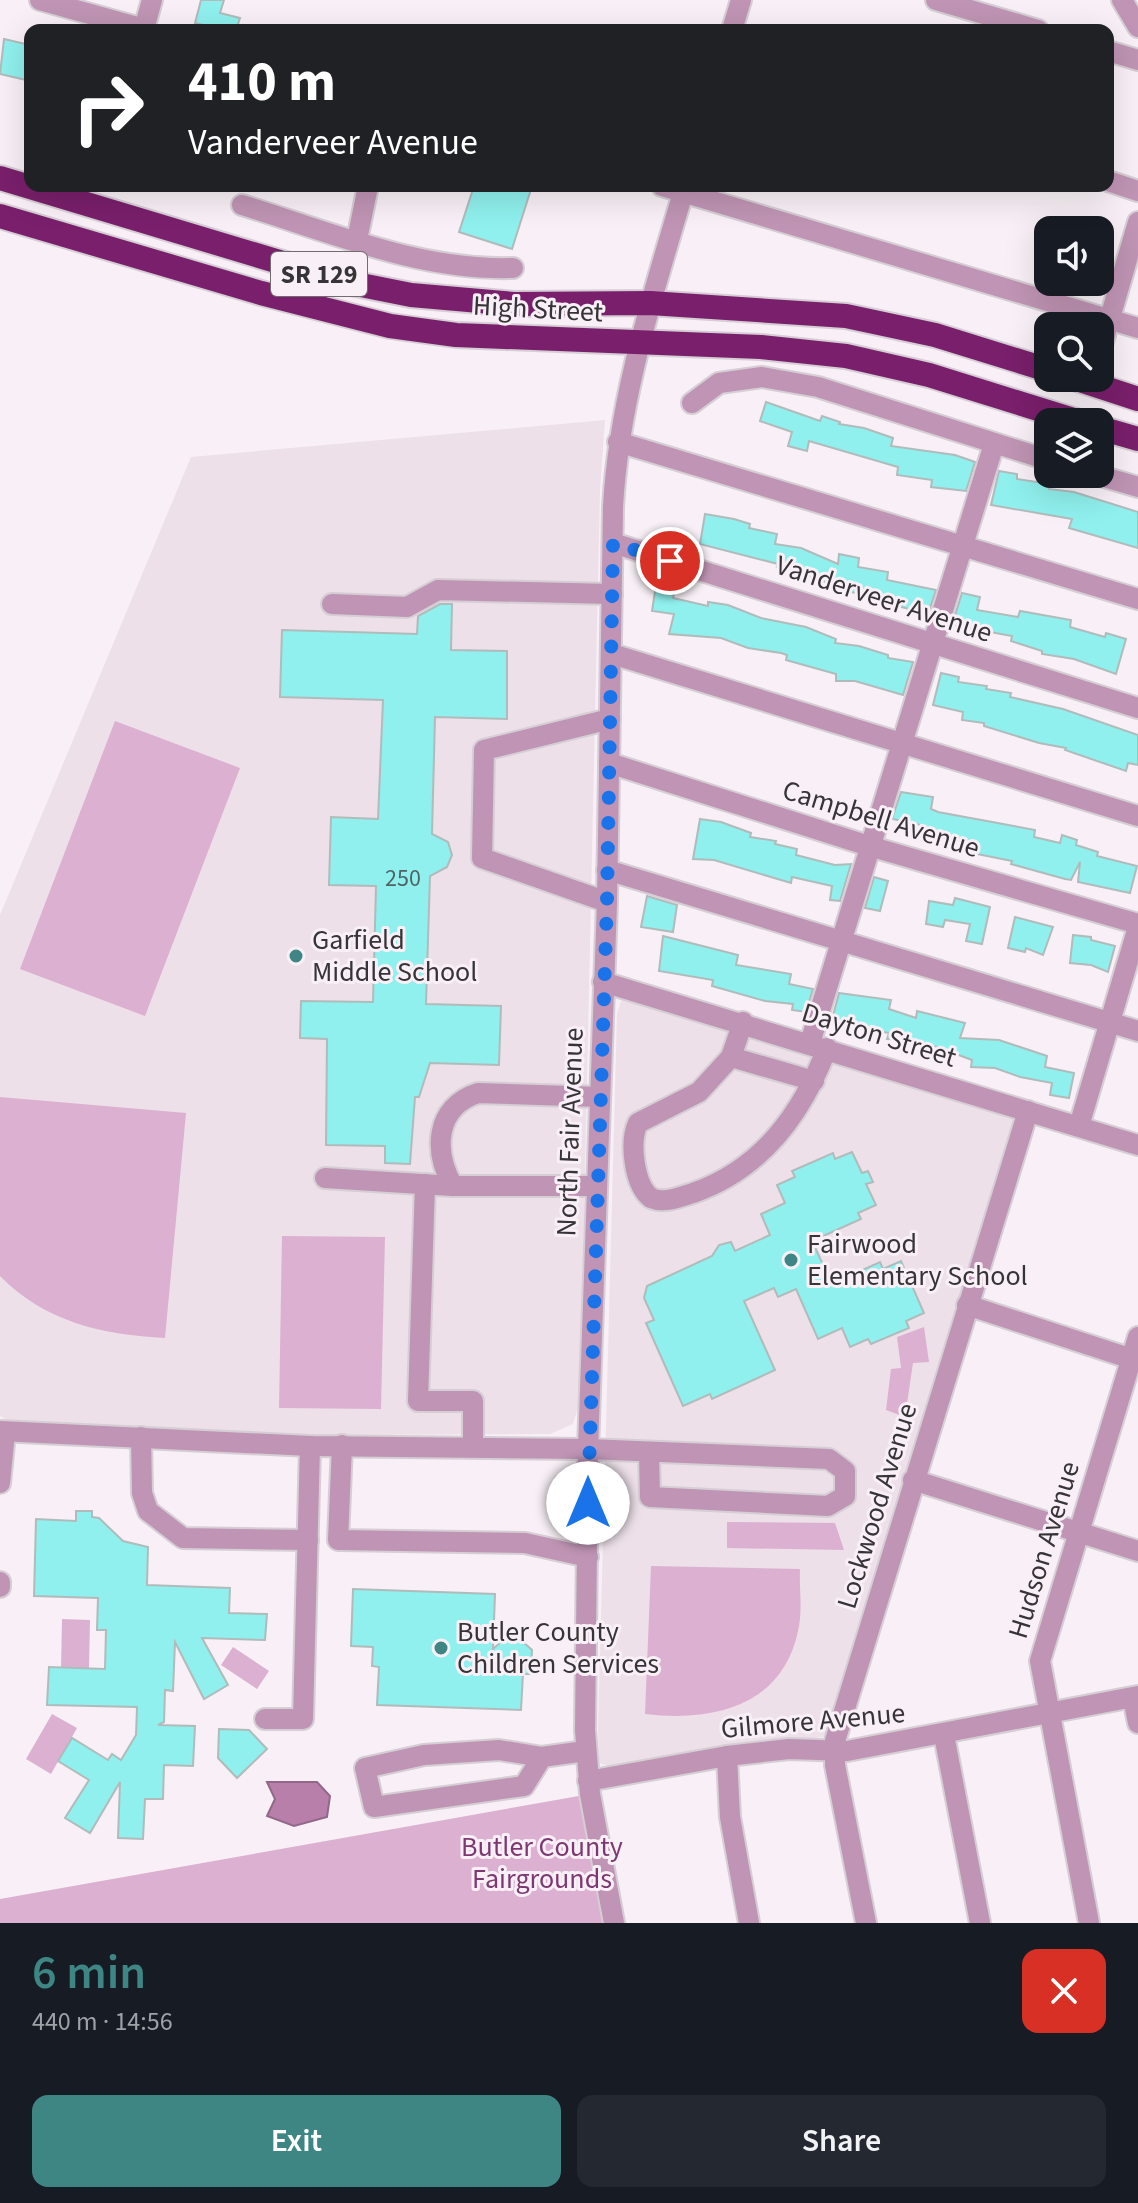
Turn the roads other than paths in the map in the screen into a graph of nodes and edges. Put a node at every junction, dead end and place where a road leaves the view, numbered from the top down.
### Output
1 (40, 0) edge
2 (152, 0) edge
3 (741, 0) edge
4 (936, 0) edge
5 (1122, 0) edge
6 (126, 24) edge
7 (145, 24) edge
8 (734, 24) edge
9 (1018, 24) edge
10 (1138, 27) edge
11 (1114, 53) edge
12 (1138, 60) edge
13 (0, 178) edge
14 (1114, 183) edge
15 (24, 185) edge
16 (1138, 191) edge
17 (47, 192) edge
18 (367, 192) edge
19 (683, 192) edge
20 (691, 192) edge
21 (242, 205) dead end
22 (0, 216) edge
23 (1138, 222) edge
24 (357, 240) junction
25 (513, 268) dead end
26 (650, 303) junction
27 (1083, 312) edge
28 (1111, 312) edge
29 (1114, 321) edge
30 (1138, 328) edge
31 (639, 344) junction
32 (1034, 366) edge
33 (1114, 390) edge
34 (1138, 399) edge
35 (692, 403) dead end
36 (1035, 408) edge
37 (1114, 432) edge
38 (1138, 439) edge
39 (618, 442) junction
40 (994, 444) junction
41 (1034, 456) edge
42 (1114, 480) edge
43 (1138, 487) edge
44 (613, 543) junction
45 (963, 546) junction
46 (612, 594) junction
47 (1138, 599) edge
48 (332, 604) dead end
49 (933, 645) junction
50 (612, 654) junction
51 (1138, 708) edge
52 (610, 719) junction
53 (902, 741) junction
54 (609, 763) junction
55 (1138, 816) edge
56 (869, 846) junction
57 (607, 870) junction
58 (607, 902) junction
59 (1138, 926) edge
60 (841, 943) junction
61 (603, 982) junction
62 (1107, 1021) junction
63 (743, 1022) junction
64 (1138, 1031) edge
65 (818, 1046) junction
66 (731, 1057) junction
67 (814, 1081) junction
68 (599, 1097) junction
69 (1028, 1111) junction
70 (1079, 1126) junction
71 (1138, 1145) edge
72 (325, 1178) dead end
73 (425, 1184) junction
74 (453, 1186) junction
75 (596, 1186) junction
76 (967, 1305) junction
77 (1138, 1337) edge
78 (1135, 1360) edge
79 (3, 1432) edge
80 (141, 1437) junction
81 (342, 1445) junction
82 (310, 1446) junction
83 (473, 1447) junction
84 (588, 1449) junction
85 (649, 1453) junction
86 (913, 1480) junction
87 (0, 1483) edge
88 (1078, 1532) junction
89 (308, 1540) junction
90 (1138, 1551) edge
91 (588, 1557) junction
92 (1136, 1697) edge
93 (1050, 1715) junction
94 (265, 1719) dead end
95 (1138, 1723) edge
96 (944, 1735) junction
97 (585, 1751) junction
98 (834, 1752) junction
99 (727, 1756) junction
100 (542, 1757) junction
101 (588, 1781) junction
102 (614, 1923) edge
103 (749, 1923) edge
104 (866, 1923) edge
105 (980, 1923) edge
106 (1089, 1923) edge

1 - 6 street
2 - 7 street
3 - 8 street
4 - 9 street
5 - 10 street
11 - 12 street
13 - 15 highway, High Street / SR 129
14 - 16 street
17 - 26 highway, High Street / SR 129
18 - 24 street
19 - 26 street, North Fair Avenue
20 - 27 street
21 - 24 street
22 - 31 highway, High Street / SR 129
23 - 28 street
24 - 25 street
26 - 31 street, North Fair Avenue
26 - 32 highway, High Street / SR 129
29 - 30 street
31 - 36 highway, High Street / SR 129
31 - 39 street, North Fair Avenue
33 - 34 highway
35 - 40 street
37 - 38 highway
39 - 44 street, North Fair Avenue
39 - 45 street
40 - 41 street
40 - 45 street
42 - 43 street
44 - 46 street, North Fair Avenue
44 - 49 street, Vanderveer Avenue
45 - 47 street
45 - 49 street
46 - 48 street
46 - 50 street, North Fair Avenue
49 - 51 street, Vanderveer Avenue
49 - 53 street
50 - 52 street, North Fair Avenue
50 - 53 street
52 - 54 street, North Fair Avenue
52 - 58 street
53 - 55 street
53 - 56 street
54 - 56 street, Campbell Avenue
54 - 57 street, North Fair Avenue
56 - 59 street, Campbell Avenue
56 - 60 street
57 - 58 street, North Fair Avenue
57 - 60 street
58 - 61 street, North Fair Avenue
59 - 62 street
60 - 62 street
60 - 65 street
61 - 63 street, Dayton Street
61 - 68 street, North Fair Avenue
62 - 64 street
62 - 70 street
63 - 65 street, Dayton Street
63 - 66 street
65 - 67 street
65 - 69 street, Dayton Street
66 - 67 street
66 - 67 street
68 - 74 street
68 - 75 street, North Fair Avenue
69 - 70 street, Dayton Street
69 - 76 street, Lockwood Avenue
70 - 71 street, Dayton Street
72 - 73 street
73 - 74 street
73 - 83 street
74 - 75 street
75 - 84 street, North Fair Avenue
76 - 78 street
76 - 86 street, Lockwood Avenue
77 - 78 street, Hudson Avenue
78 - 88 street, Hudson Avenue
79 - 80 street
79 - 87 street
80 - 82 street
80 - 89 street
81 - 82 street
81 - 83 street
81 - 91 street
82 - 89 street
83 - 84 street
84 - 85 street
84 - 91 street, North Fair Avenue
85 - 85 street
86 - 88 street
86 - 98 street, Lockwood Avenue
88 - 90 street
88 - 93 street, Hudson Avenue
89 - 94 street
91 - 97 street, North Fair Avenue
92 - 93 street, Gilmore Avenue
92 - 95 street
93 - 96 street, Gilmore Avenue
93 - 106 street, Hudson Avenue
96 - 98 street, Gilmore Avenue
96 - 105 street
97 - 100 street
97 - 101 street, North Fair Avenue
98 - 99 street, Gilmore Avenue
98 - 104 street, Lockwood Avenue
99 - 101 street, Gilmore Avenue
99 - 103 street
100 - 100 street
101 - 102 street, North Fair Avenue

